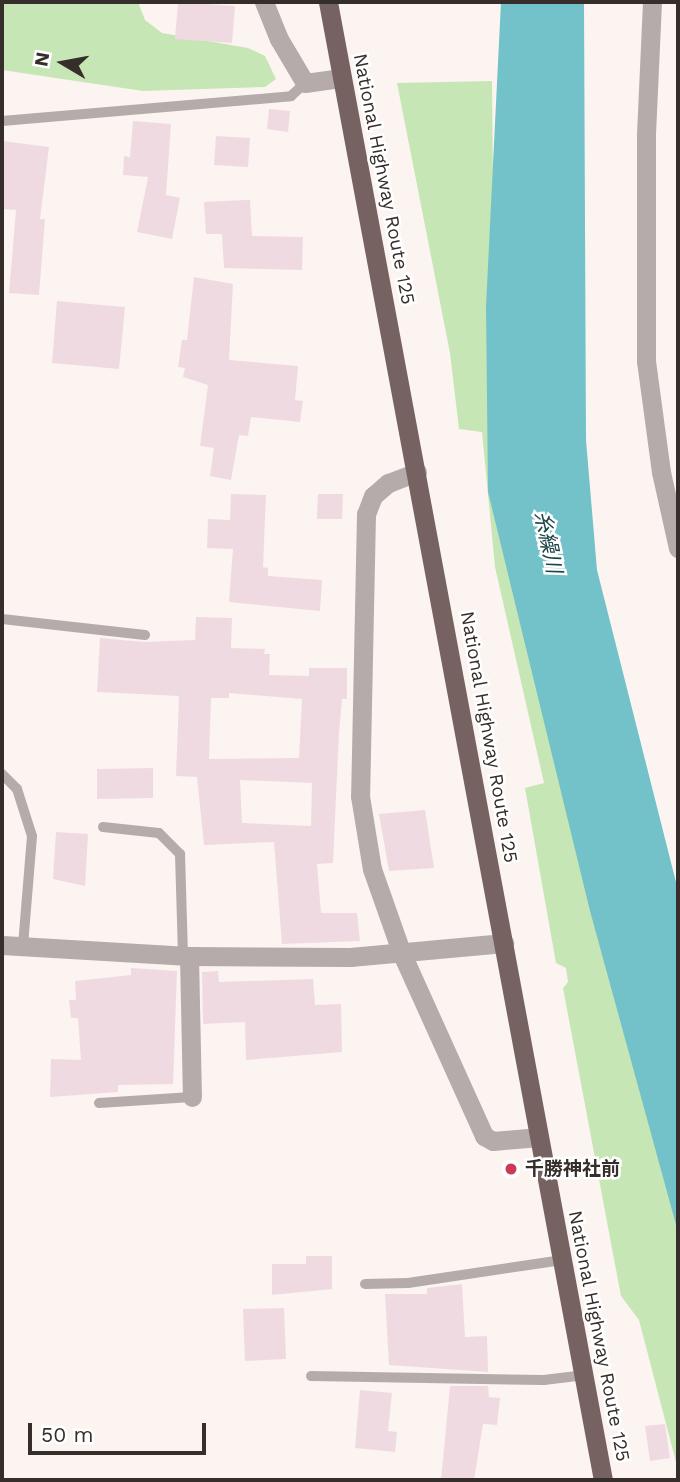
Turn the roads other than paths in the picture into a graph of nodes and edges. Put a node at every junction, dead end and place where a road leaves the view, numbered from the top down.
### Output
1 (264, 2) edge
2 (328, 2) edge
3 (652, 2) edge
4 (342, 78) junction
5 (305, 83) junction
6 (2, 121) edge
7 (417, 472) junction
8 (678, 548) edge
9 (2, 619) edge
10 (145, 635) dead end
11 (2, 774) edge
12 (103, 827) dead end
13 (504, 943) junction
14 (2, 945) edge
15 (23, 946) junction
16 (402, 954) junction
17 (186, 956) junction
18 (192, 1097) joint
19 (99, 1102) dead end
20 (539, 1137) junction
21 (562, 1260) junction
22 (365, 1284) dead end
23 (583, 1375) junction
24 (311, 1376) dead end
25 (603, 1480) edge

1 - 5 street
2 - 4 highway, National Highway Route 125
3 - 8 street
4 - 5 street
4 - 7 highway, National Highway Route 125
5 - 6 lane
7 - 13 highway, National Highway Route 125
7 - 16 street
9 - 10 lane
11 - 15 lane
12 - 17 lane
13 - 16 street
13 - 20 highway, National Highway Route 125
14 - 15 street
15 - 17 street
16 - 17 street
16 - 20 street
17 - 18 street
18 - 19 lane
20 - 21 highway, National Highway Route 125
21 - 22 lane
21 - 23 highway, National Highway Route 125
23 - 24 lane
23 - 25 highway, National Highway Route 125

